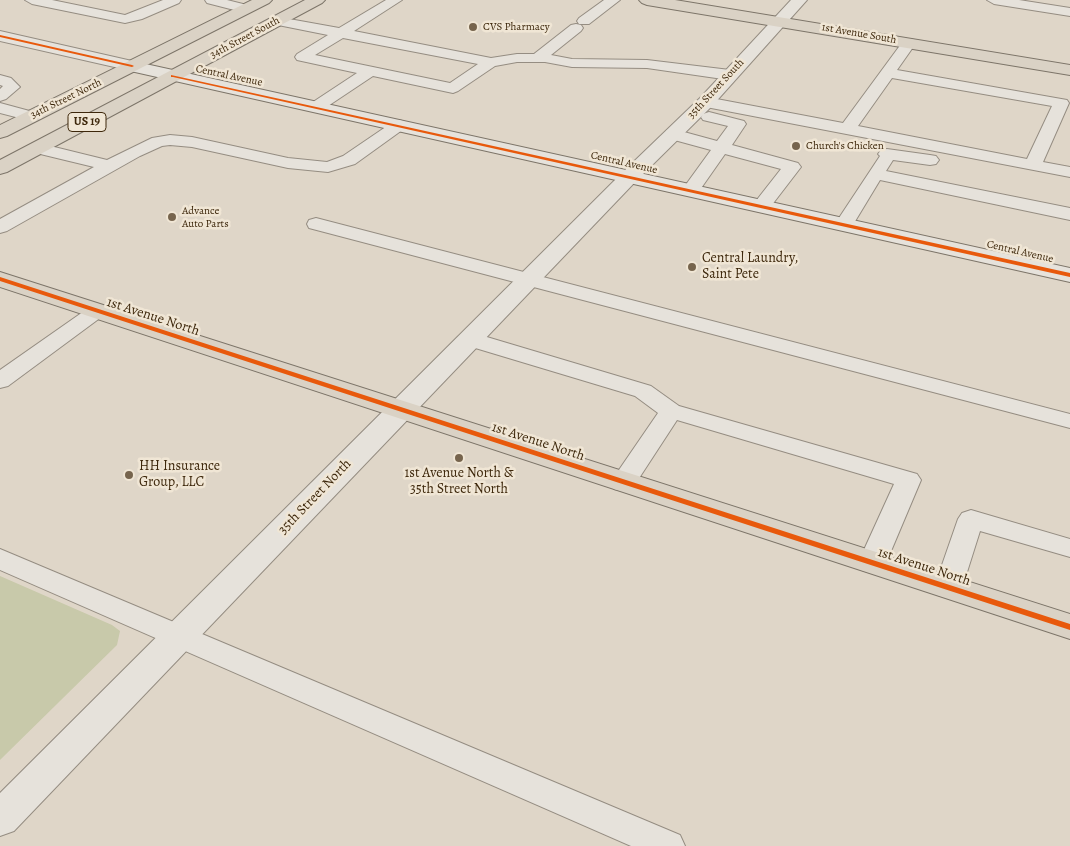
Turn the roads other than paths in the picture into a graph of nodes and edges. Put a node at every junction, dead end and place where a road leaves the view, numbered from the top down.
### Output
1 (32, 0) edge
2 (174, 0) edge
3 (212, 0) edge
4 (264, 0) edge
5 (317, 0) edge
6 (395, 0) edge
7 (613, 0) edge
8 (647, 0) edge
9 (799, 0) edge
10 (994, 0) edge
11 (246, 9) junction
12 (1070, 12) edge
13 (278, 21) junction
14 (779, 21) junction
15 (341, 33) junction
16 (0, 36) edge
17 (909, 43) junction
18 (538, 58) junction
19 (491, 62) junction
20 (132, 66) junction
21 (1070, 70) edge
22 (370, 71) junction
23 (888, 72) junction
24 (730, 75) junction
25 (173, 76) junction
26 (0, 80) edge
27 (0, 96) edge
28 (316, 107) junction
29 (0, 108) edge
30 (700, 108) junction
31 (31, 116) junction
32 (399, 125) junction
33 (848, 130) junction
34 (0, 132) edge
35 (673, 134) junction
36 (897, 139) junction
37 (721, 147) junction
38 (38, 148) junction
39 (887, 154) junction
40 (1033, 165) junction
41 (109, 166) junction
42 (0, 168) edge
43 (1070, 172) edge
44 (875, 174) junction
45 (630, 176) junction
46 (1070, 186) edge
47 (691, 190) junction
48 (761, 206) junction
49 (1070, 214) edge
50 (316, 224) dead end
51 (844, 224) junction
52 (0, 227) edge
53 (1069, 272) edge
54 (0, 279) edge
55 (528, 280) junction
56 (97, 311) junction
57 (470, 339) junction
58 (3, 375) edge
59 (400, 410) junction
60 (671, 411) junction
61 (1070, 422) edge
62 (623, 483) junction
63 (1070, 548) edge
64 (0, 560) edge
65 (872, 563) junction
66 (948, 588) junction
67 (1070, 627) edge
68 (179, 636) junction
69 (0, 819) edge
70 (668, 846) edge

1 - 2 lane
3 - 11 lane
4 - 11 main road, 34th Street South / US 19
5 - 13 main road, 34th Street South / US 19
6 - 15 lane
7 - 18 lane
8 - 14 main road, 1st Avenue South
9 - 14 street, 35th Street South
10 - 12 lane
11 - 20 main road, 34th Street South / US 19
13 - 15 lane
13 - 25 main road, 34th Street South / US 19
14 - 17 main road, 1st Avenue South
14 - 24 street, 35th Street South
15 - 19 lane
15 - 22 lane
16 - 20 street, Central Avenue
17 - 21 main road, 1st Avenue South
17 - 23 lane
18 - 19 lane
18 - 24 lane
19 - 22 lane
20 - 25 street, Central Avenue
20 - 31 main road, 34th Street North / US 19
22 - 28 lane
23 - 33 lane
23 - 40 lane
24 - 30 street, 35th Street South
25 - 28 street, Central Avenue
25 - 38 main road, US 19
26 - 27 lane
28 - 32 street, Central Avenue
29 - 31 lane
30 - 33 lane
30 - 35 street, 35th Street South
30 - 37 lane
31 - 34 main road, 34th Street North / US 19
32 - 41 lane
32 - 45 street, Central Avenue
33 - 36 lane
35 - 37 lane
35 - 45 street, 35th Street South
36 - 39 lane
36 - 40 lane
37 - 47 lane
37 - 48 lane
38 - 41 lane
38 - 42 main road, US 19
39 - 44 lane
39 - 46 lane
40 - 43 lane
41 - 52 lane
44 - 49 lane
44 - 51 lane
45 - 47 street, Central Avenue
45 - 55 street, 35th Street North
47 - 48 street, Central Avenue
48 - 51 street, Central Avenue
50 - 55 lane
51 - 53 street, Central Avenue
54 - 56 main road, 1st Avenue North
55 - 57 street, 35th Street North
55 - 61 lane
56 - 58 lane
56 - 59 main road, 1st Avenue North
57 - 59 street, 35th Street North
57 - 60 lane
59 - 62 main road, 1st Avenue North
59 - 68 street, 35th Street North
60 - 62 lane
60 - 65 lane
62 - 65 main road, 1st Avenue North
63 - 66 lane
64 - 68 lane
65 - 66 main road, 1st Avenue North
66 - 67 main road, 1st Avenue North
68 - 69 street, 35th Street North
68 - 70 lane

